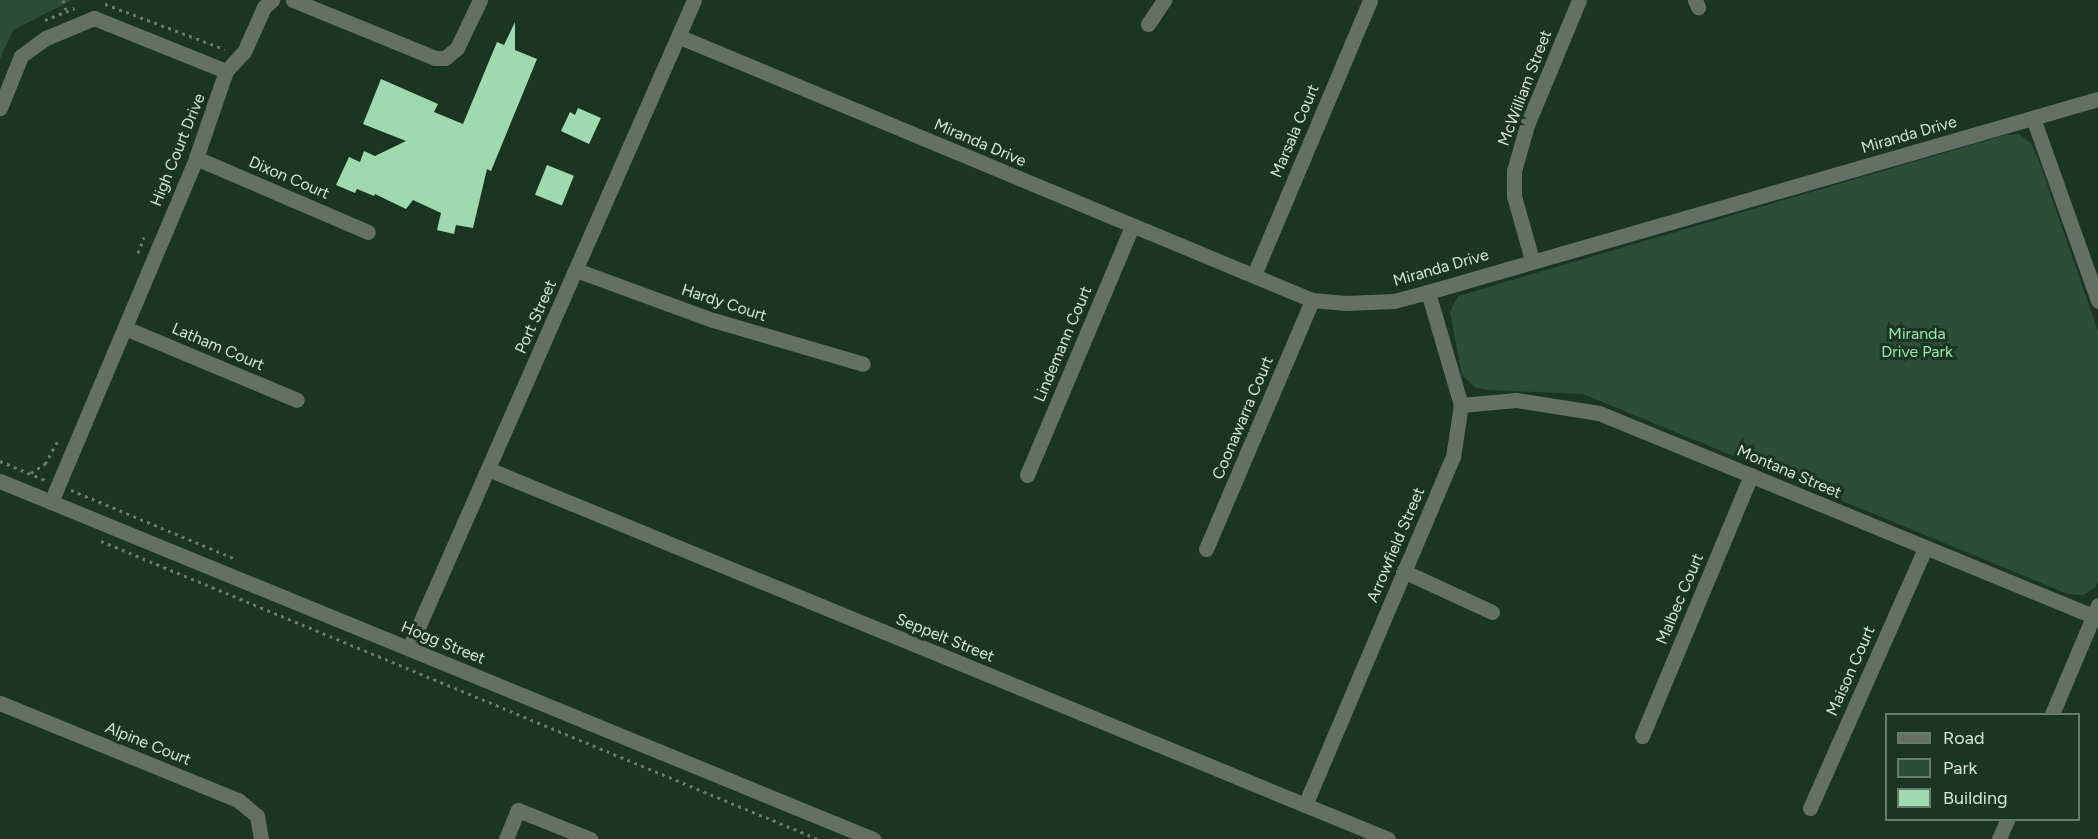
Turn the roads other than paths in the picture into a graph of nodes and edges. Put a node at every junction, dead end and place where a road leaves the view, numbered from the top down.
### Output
1 (272, 0) edge
2 (293, 0) edge
3 (480, 0) edge
4 (694, 0) edge
5 (1164, 0) edge
6 (1370, 0) edge
7 (1579, 0) edge
8 (1148, 24) dead end
9 (680, 37) junction
10 (226, 71) junction
11 (2098, 99) edge
12 (0, 108) edge
13 (2033, 118) junction
14 (196, 158) junction
15 (1132, 227) junction
16 (368, 232) dead end
17 (1532, 260) junction
18 (576, 270) junction
19 (2094, 274) edge
20 (1254, 275) junction
21 (1428, 292) junction
22 (1312, 300) junction
23 (2098, 301) edge
24 (125, 328) junction
25 (863, 364) dead end
26 (297, 400) dead end
27 (1461, 405) junction
28 (488, 469) junction
29 (1028, 474) dead end
30 (1751, 476) junction
31 (0, 481) edge
32 (51, 501) junction
33 (1206, 549) dead end
34 (1925, 549) junction
35 (1404, 571) junction
36 (2096, 610) edge
37 (1492, 612) dead end
38 (410, 648) junction
39 (0, 703) edge
40 (2052, 713) edge
41 (1642, 736) dead end
42 (1305, 805) junction
43 (1810, 808) dead end
44 (2006, 821) edge
45 (261, 839) edge
46 (506, 839) edge
47 (590, 839) edge
48 (873, 839) edge
49 (1388, 839) edge
50 (1999, 839) edge

1 - 10 street
2 - 3 street
4 - 9 street, Port Street
5 - 8 street
6 - 20 street, Marsala Court
7 - 17 street, McWilliam Street
9 - 15 street, Miranda Drive
9 - 18 street, Port Street
10 - 12 street
10 - 14 street, High Court Drive
11 - 13 street, Miranda Drive
13 - 17 street, Miranda Drive
13 - 19 street
14 - 16 street, Dixon Court
14 - 24 street, High Court Drive
15 - 20 street, Miranda Drive
15 - 29 street, Lindemann Court
17 - 21 street, Miranda Drive
18 - 25 street, Hardy Court
18 - 28 street, Port Street
19 - 23 street
20 - 22 street, Miranda Drive
21 - 22 street, Miranda Drive
21 - 27 street, Arrowfield Street
22 - 33 street, Coonawarra Court
24 - 26 street, Latham Court
24 - 32 street, High Court Drive
27 - 30 street, Montana Street
27 - 35 street, Arrowfield Street
28 - 38 street, Port Street
28 - 42 street, Seppelt Street
30 - 34 street, Montana Street
30 - 41 street, Malbec Court
31 - 32 street, Hogg Street
32 - 38 street, Hogg Street
34 - 36 street, Montana Street
34 - 43 street, Maison Court
35 - 37 street
35 - 42 street, Arrowfield Street
36 - 40 street
38 - 48 street, Hogg Street
39 - 45 street, Alpine Court
42 - 49 street, Seppelt Street
44 - 50 street
46 - 47 street

